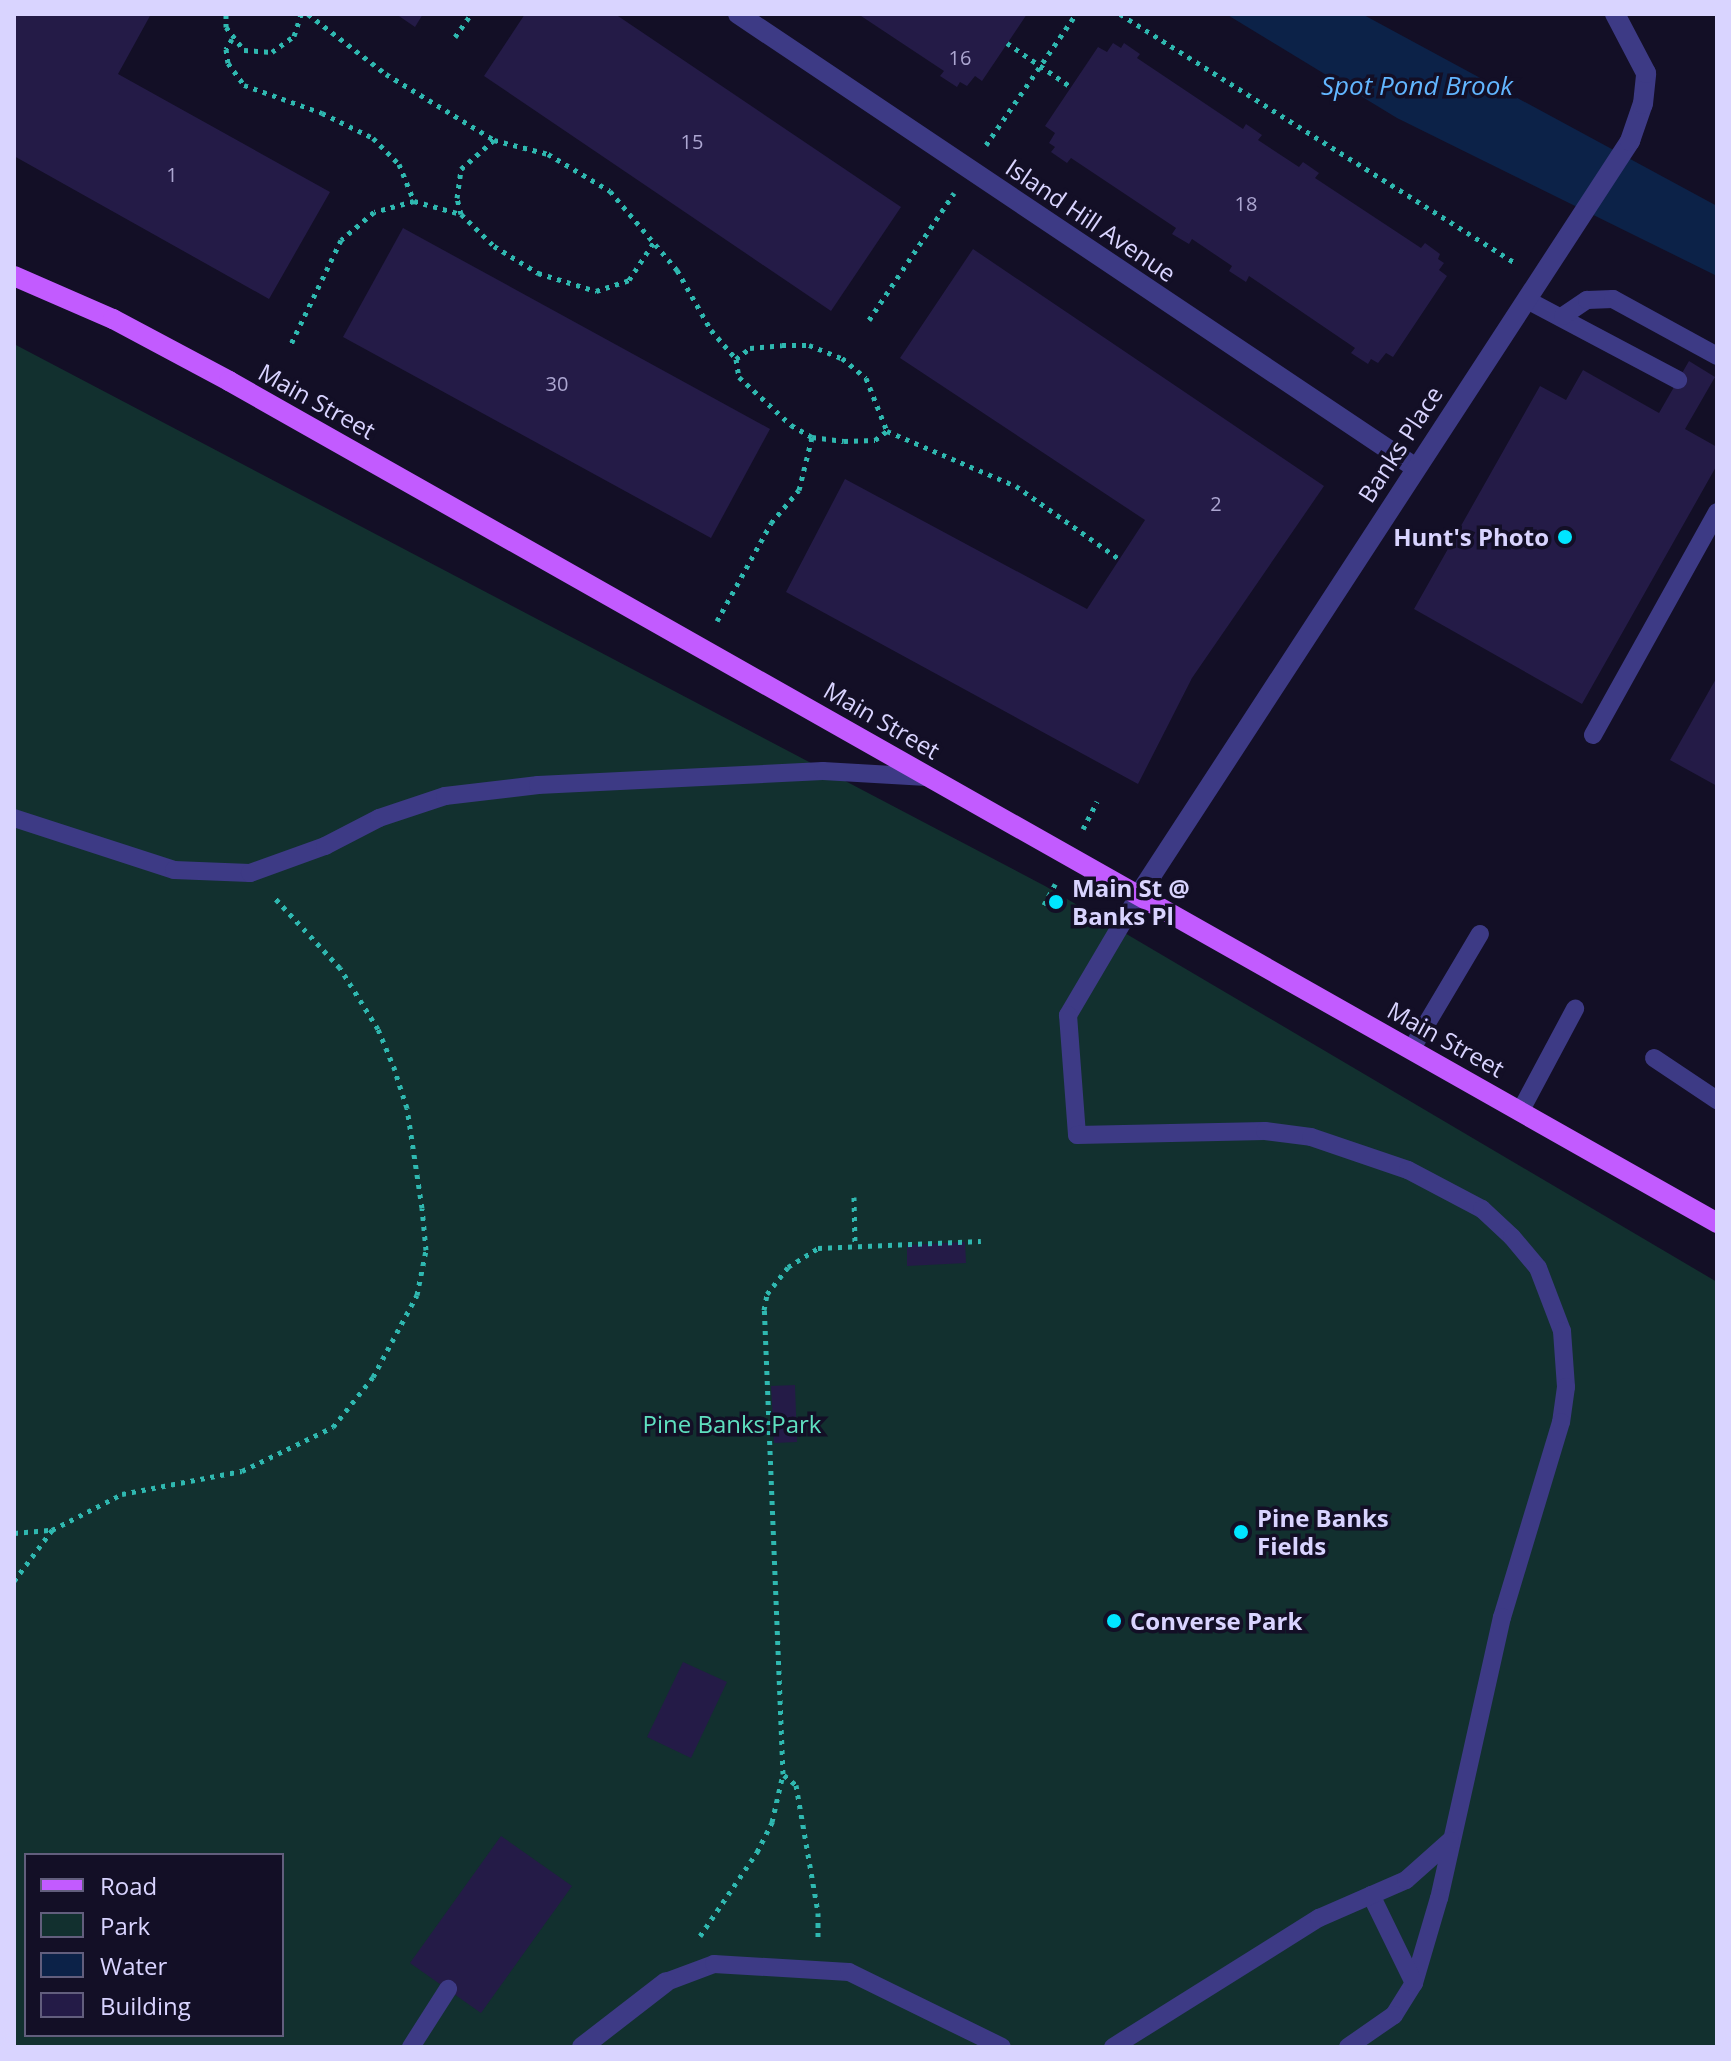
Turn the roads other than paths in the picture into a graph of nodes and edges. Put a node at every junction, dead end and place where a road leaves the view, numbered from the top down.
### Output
1 (738, 14) edge
2 (1615, 14) edge
3 (14, 276) edge
4 (1527, 300) junction
5 (1563, 316) junction
6 (1717, 356) edge
7 (1678, 380) dead end
8 (1416, 468) junction
9 (1717, 512) edge
10 (1593, 735) dead end
11 (927, 777) junction
12 (14, 818) edge
13 (1140, 893) junction
14 (1480, 934) dead end
15 (1575, 1009) dead end
16 (1411, 1050) junction
17 (1654, 1058) dead end
18 (1717, 1100) edge
19 (1521, 1110) junction
20 (1717, 1223) edge
21 (1450, 1841) junction
22 (1371, 1895) junction
23 (666, 1982) joint
24 (1414, 1983) junction
25 (448, 1989) dead end
26 (411, 2047) edge
27 (582, 2047) edge
28 (1002, 2047) edge
29 (1113, 2047) edge
30 (1348, 2047) edge

1 - 8 street, Island Hill Avenue
2 - 4 street, Banks Place
3 - 11 main road, Main Street
4 - 5 lane
4 - 8 street, Banks Place
5 - 6 lane
5 - 7 lane
8 - 13 street, Banks Place
9 - 10 lane
11 - 12 lane
11 - 13 main road, Main Street
13 - 16 main road, Main Street
13 - 21 lane
14 - 16 lane
15 - 19 lane
16 - 19 main road, Main Street
17 - 18 lane
19 - 20 main road, Main Street
21 - 22 lane
21 - 24 lane
22 - 24 lane
22 - 29 lane
23 - 27 street
23 - 28 lane
24 - 30 lane
25 - 26 lane

